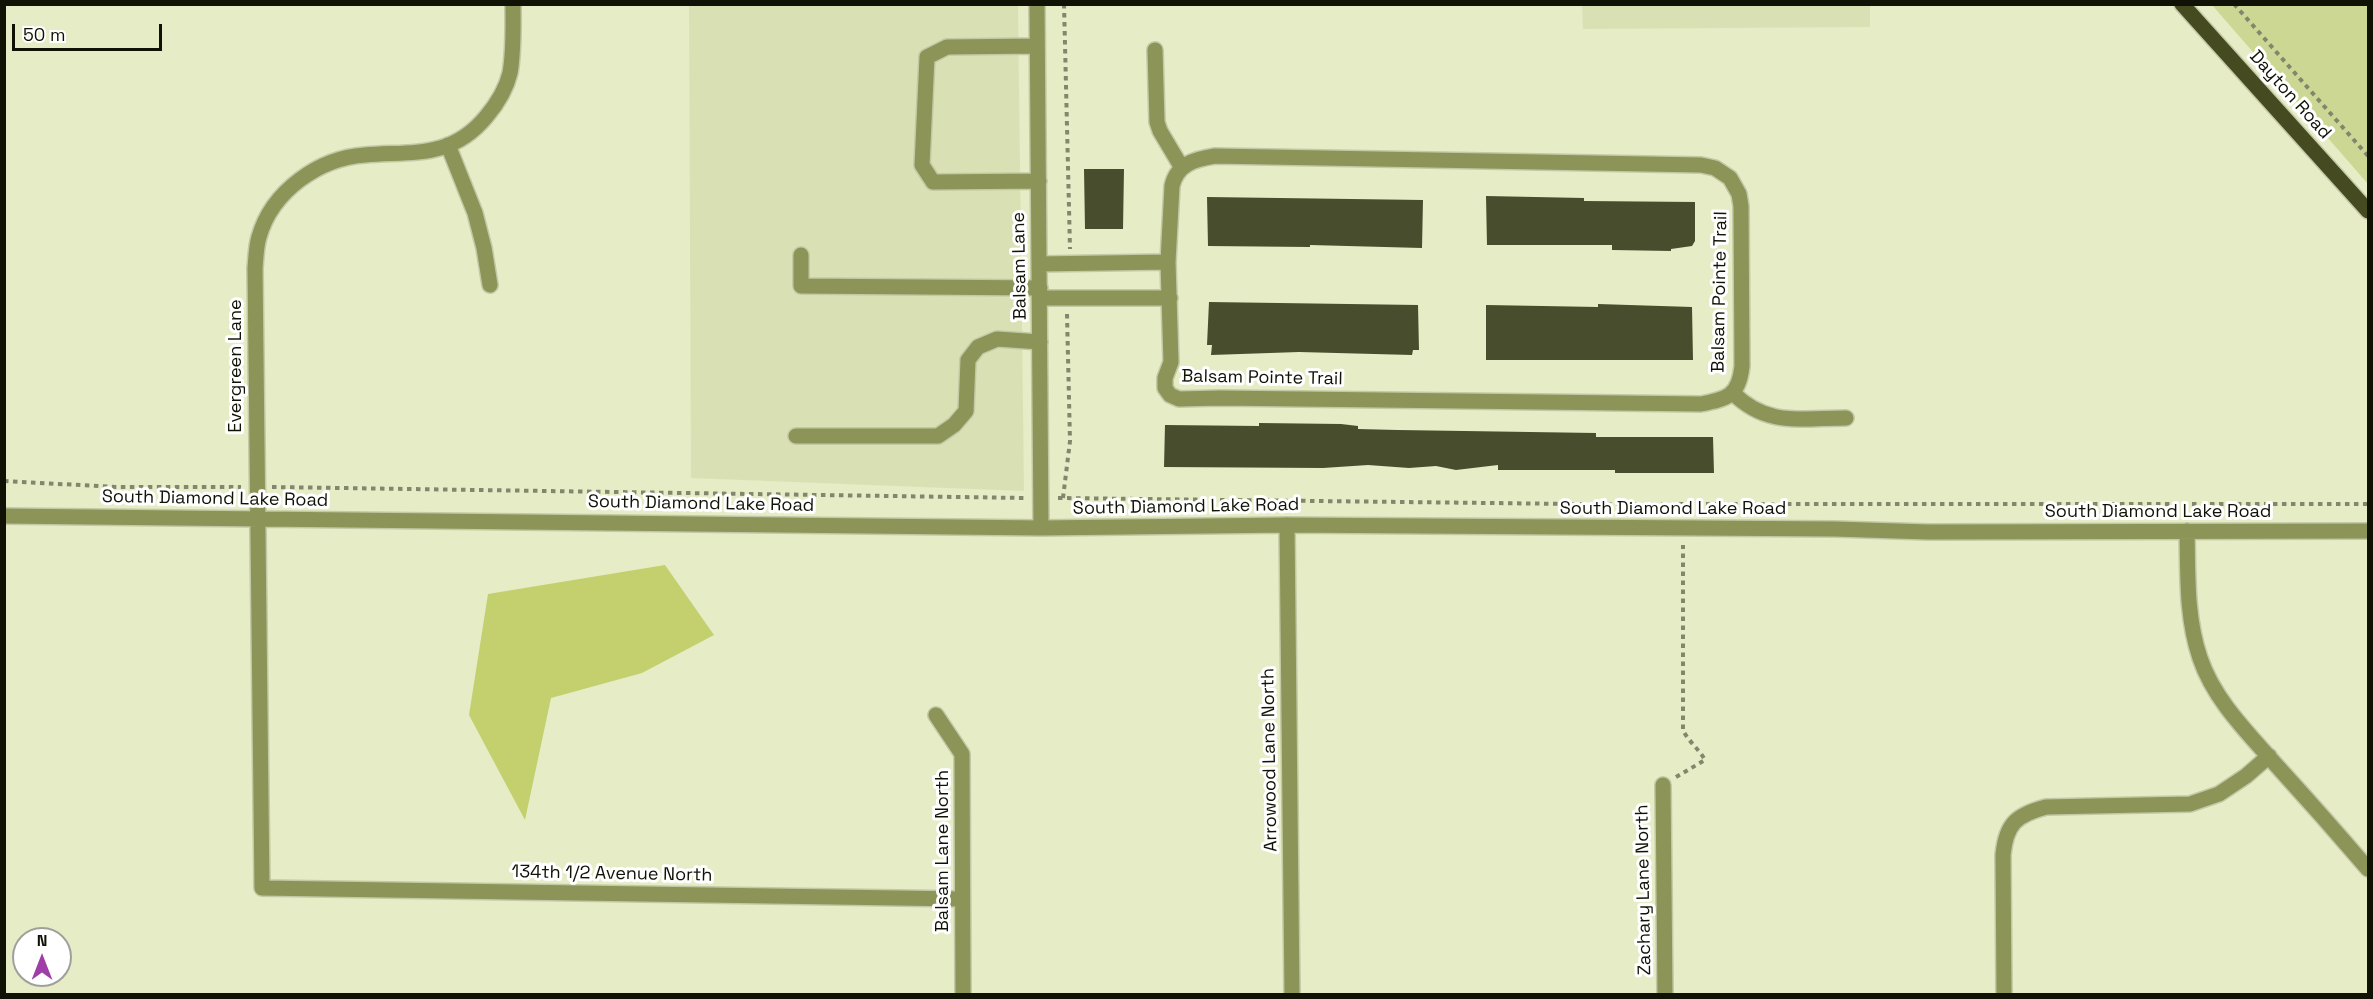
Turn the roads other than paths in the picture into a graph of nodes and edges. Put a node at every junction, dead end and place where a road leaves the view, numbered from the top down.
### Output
1 (513, 4) edge
2 (1037, 4) edge
3 (2182, 4) edge
4 (1037, 46) junction
5 (1155, 50) dead end
6 (448, 145) junction
7 (1182, 168) junction
8 (1039, 181) junction
9 (2368, 211) edge
10 (801, 255) dead end
11 (1168, 262) junction
12 (1039, 264) junction
13 (490, 285) dead end
14 (1040, 293) junction
15 (1170, 298) junction
16 (1041, 342) junction
17 (1733, 393) junction
18 (1846, 418) dead end
19 (796, 436) dead end
20 (4, 516) edge
21 (257, 519) junction
22 (1287, 525) junction
23 (1041, 528) junction
24 (2187, 531) junction
25 (2368, 531) edge
26 (936, 715) dead end
27 (2269, 756) junction
28 (1663, 785) road end
29 (2368, 869) edge
30 (262, 888) joint
31 (962, 899) junction
32 (963, 994) edge
33 (1292, 994) edge
34 (1665, 994) edge
35 (2004, 994) edge

1 - 6 street, Evergreen Lane
2 - 4 street, Balsam Lane
3 - 9 main road, Dayton Road
4 - 8 street, Balsam Lane
4 - 8 street
5 - 7 street
6 - 13 street
6 - 21 street, Evergreen Lane
7 - 11 street, Balsam Pointe Trail
7 - 17 street, Balsam Pointe Trail
8 - 12 street, Balsam Lane
10 - 14 street
11 - 12 street
11 - 15 street, Balsam Pointe Trail
12 - 14 street, Balsam Lane
14 - 15 street
14 - 16 street, Balsam Lane
15 - 17 street, Balsam Pointe Trail
16 - 19 street
16 - 23 street, Balsam Lane
17 - 18 street
20 - 21 street, South Diamond Lake Road
21 - 23 street, South Diamond Lake Road
21 - 30 street, Evergreen Lane
22 - 23 street, South Diamond Lake Road
22 - 24 street, South Diamond Lake Road
22 - 33 street, Arrowood Lane North
24 - 25 street, South Diamond Lake Road
24 - 27 street
26 - 31 street, Balsam Lane North
27 - 29 street
27 - 35 street
28 - 34 street, Zachary Lane North
30 - 31 street, 134th 1/2 Avenue North
31 - 32 street, Balsam Lane North

